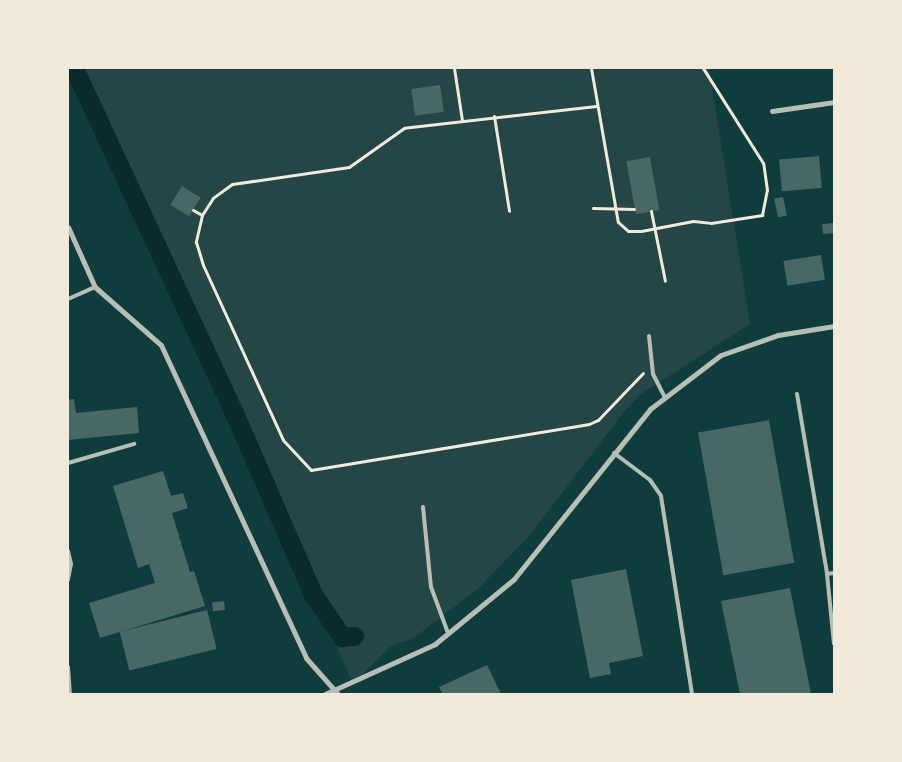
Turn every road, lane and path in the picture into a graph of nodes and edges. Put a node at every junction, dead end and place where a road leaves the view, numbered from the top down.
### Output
1 (454, 68) edge
2 (591, 68) edge
3 (703, 68) edge
4 (834, 102) edge
5 (596, 106) junction
6 (772, 111) dead end
7 (494, 116) junction
8 (462, 120) junction
9 (593, 208) dead end
10 (616, 209) junction
11 (634, 209) dead end
12 (193, 210) dead end
13 (509, 211) dead end
14 (651, 211) dead end
15 (202, 215) junction
16 (68, 227) edge
17 (655, 228) junction
18 (665, 280) dead end
19 (95, 287) junction
20 (68, 299) edge
21 (834, 326) edge
22 (648, 336) dead end
23 (652, 363) junction
24 (798, 394) dead end
25 (665, 398) junction
26 (134, 444) dead end
27 (614, 453) junction
28 (68, 463) edge
29 (423, 506) dead end
30 (68, 551) edge
31 (834, 573) edge
32 (827, 574) junction
33 (68, 580) edge
34 (448, 633) junction
35 (834, 644) edge
36 (68, 667) edge
37 (337, 693) edge
38 (70, 694) edge
39 (325, 694) edge
40 (692, 694) edge

1 - 8 path
2 - 5 path
3 - 17 path
4 - 6 street
5 - 7 path
5 - 10 path
7 - 8 path
7 - 13 path
8 - 15 path
9 - 10 path
10 - 11 path
10 - 17 path
12 - 15 path
14 - 17 path
15 - 23 path
16 - 19 street
17 - 18 path
19 - 20 lane
19 - 37 street
21 - 25 street
22 - 23 lane
23 - 25 lane
24 - 32 lane
25 - 27 street
26 - 28 lane
27 - 34 street
27 - 40 lane
29 - 34 lane
30 - 33 lane
31 - 32 lane
32 - 35 lane
34 - 37 street
36 - 38 lane
37 - 39 street

